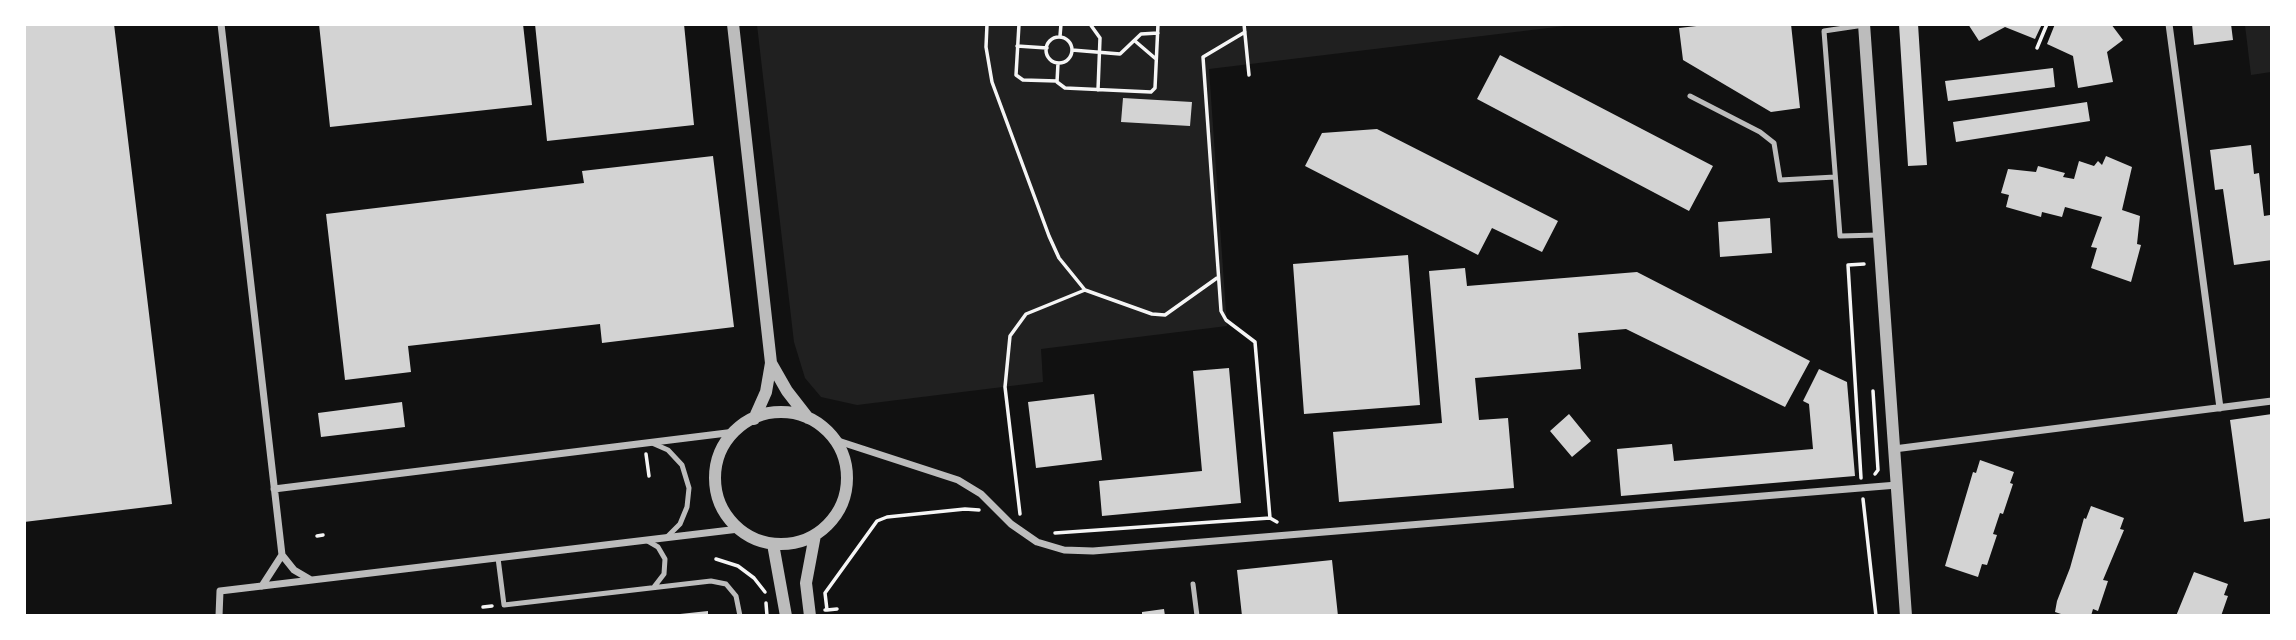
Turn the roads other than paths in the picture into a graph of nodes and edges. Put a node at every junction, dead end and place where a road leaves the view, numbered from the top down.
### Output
1 (221, 24) edge
2 (733, 24) edge
3 (2169, 24) edge
4 (1864, 25) edge
5 (1690, 96) dead end
6 (1835, 177) junction
7 (1879, 235) junction
8 (772, 363) junction
9 (2272, 401) edge
10 (2220, 408) junction
11 (808, 418) junction
12 (754, 419) junction
13 (735, 432) junction
14 (835, 440) junction
15 (648, 443) junction
16 (1894, 449) junction
17 (1897, 485) junction
18 (274, 489) junction
19 (739, 529) junction
20 (815, 535) junction
21 (666, 538) junction
22 (646, 540) junction
23 (773, 544) junction
24 (282, 555) junction
25 (499, 558) junction
26 (311, 580) junction
27 (1194, 584) dead end
28 (262, 586) junction
29 (654, 587) junction
30 (219, 615) edge
31 (740, 615) edge
32 (786, 615) edge
33 (810, 615) edge
34 (1198, 615) edge
35 (1906, 615) edge

1 - 18 street
2 - 8 street
3 - 10 street
4 - 6 lane
4 - 7 street
5 - 6 lane
6 - 7 lane
7 - 16 street
8 - 11 street
8 - 12 street
9 - 10 street
10 - 16 street
11 - 12 street
11 - 14 street
12 - 13 street
13 - 15 street
13 - 19 street
14 - 17 street
14 - 20 street
15 - 18 street
15 - 21 lane
16 - 17 street
17 - 35 street
18 - 24 street
19 - 21 street
19 - 23 street
20 - 23 street
20 - 33 street
21 - 22 street
22 - 25 street
22 - 29 lane
23 - 32 street
24 - 26 street
24 - 28 street
25 - 26 street
25 - 29 lane
26 - 28 street
27 - 34 lane
28 - 30 street
29 - 31 lane

